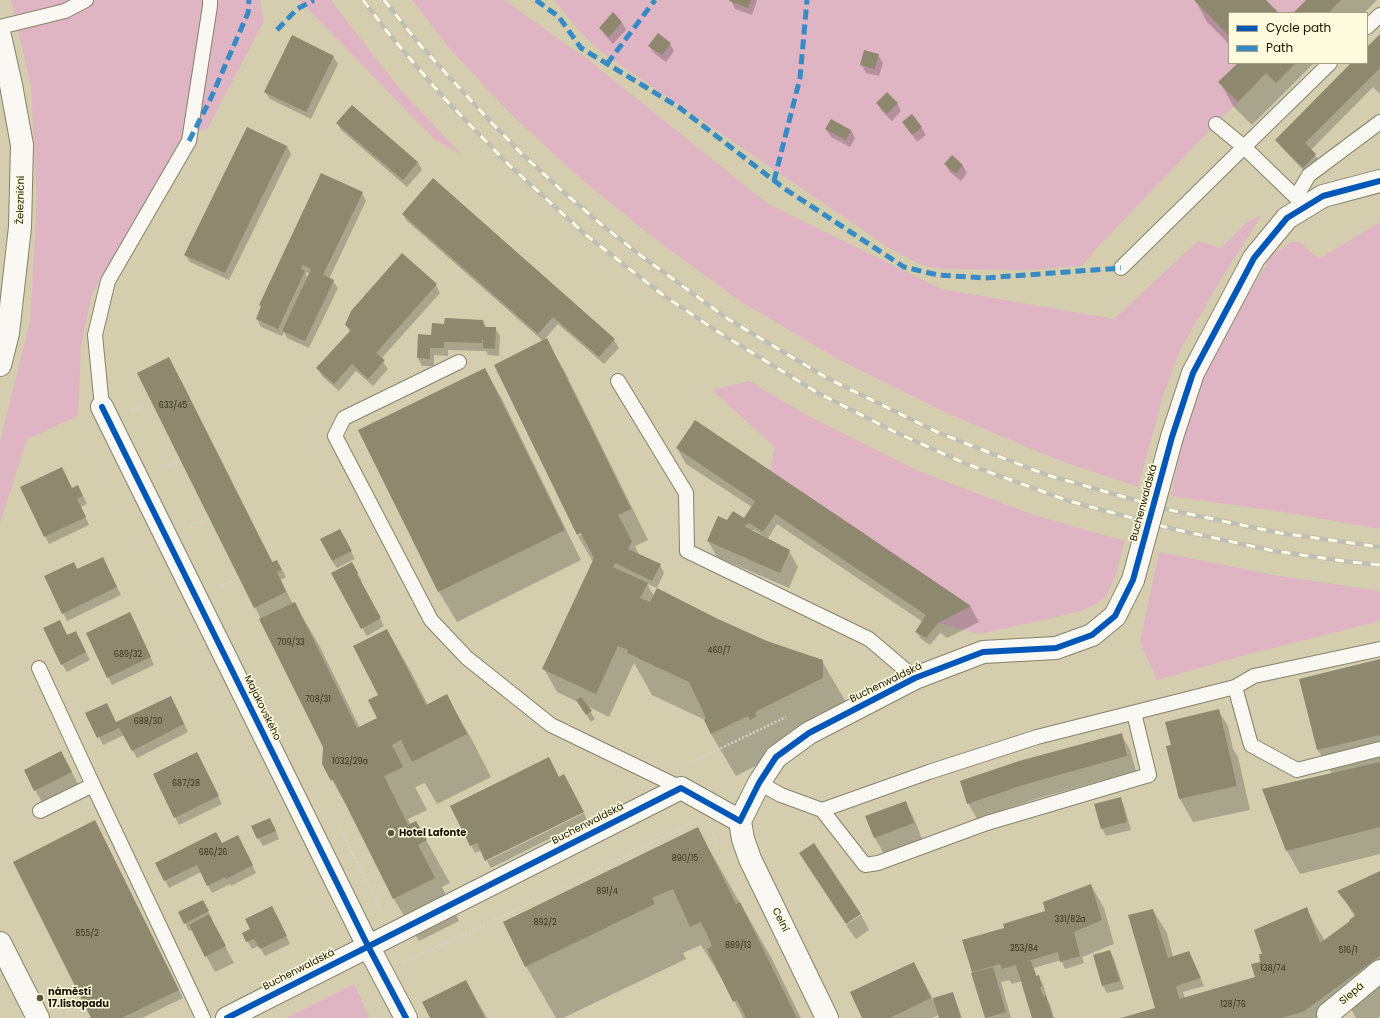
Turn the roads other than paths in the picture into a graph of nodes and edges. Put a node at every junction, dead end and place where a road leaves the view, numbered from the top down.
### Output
1 (86, 0) edge
2 (210, 0) edge
3 (1380, 15) edge
4 (1368, 26) edge
5 (0, 27) edge
6 (0, 36) edge
7 (1329, 64) edge
8 (6, 86) edge
9 (1380, 122) edge
10 (1216, 124) dead end
11 (1244, 147) junction
12 (1380, 181) edge
13 (1301, 202) junction
14 (1121, 268) dead end
15 (459, 362) dead end
16 (0, 365) edge
17 (618, 380) dead end
18 (102, 407) joint
19 (1380, 649) edge
20 (39, 668) dead end
21 (915, 678) junction
22 (1236, 687) junction
23 (1134, 713) junction
24 (1380, 749) edge
25 (759, 783) junction
26 (93, 785) junction
27 (681, 788) junction
28 (822, 810) junction
29 (40, 811) dead end
30 (740, 821) junction
31 (0, 943) edge
32 (368, 946) junction
33 (1380, 971) edge
34 (38, 1018) edge
35 (203, 1018) edge
36 (227, 1018) edge
37 (406, 1018) edge
38 (827, 1018) edge
39 (1330, 1018) edge

1 - 5 lane
2 - 18 lane
3 - 4 lane
6 - 8 street, Železniční
7 - 11 lane
8 - 16 street, Železniční
9 - 13 lane
10 - 11 lane
11 - 13 lane
11 - 14 lane
12 - 13 street, Buchenwaldská
13 - 21 street, Buchenwaldská, bridge
15 - 27 lane
17 - 21 lane
18 - 32 street, Majakovského
19 - 22 lane
20 - 26 lane
21 - 25 street, Buchenwaldská
22 - 23 lane
22 - 24 lane
23 - 28 lane
23 - 28 lane
25 - 28 lane
25 - 30 street, Buchenwaldská
26 - 29 lane
26 - 35 lane
27 - 30 street
27 - 32 street, Buchenwaldská
30 - 38 street, Celní
31 - 34 street
32 - 36 street, Buchenwaldská
32 - 37 street, Majakovského
33 - 39 street, Slepá

